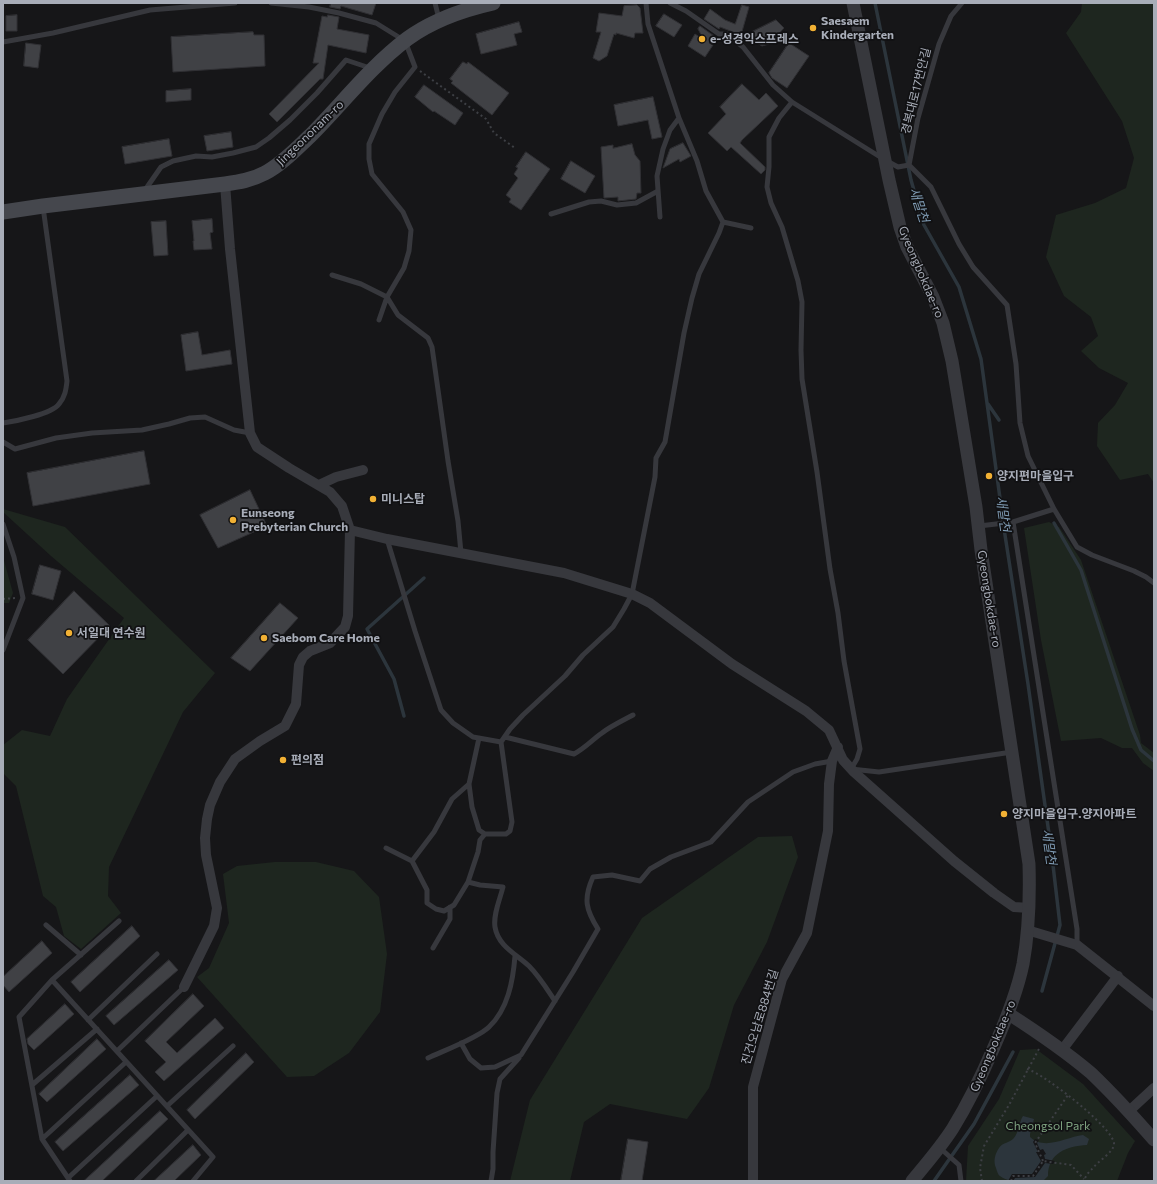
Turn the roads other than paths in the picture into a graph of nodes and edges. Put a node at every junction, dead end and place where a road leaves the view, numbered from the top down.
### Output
1 (235, 3) edge
2 (271, 3) edge
3 (435, 3) edge
4 (493, 3) edge
5 (646, 3) edge
6 (670, 3) edge
7 (853, 3) edge
8 (962, 3) edge
9 (439, 20) junction
10 (405, 41) junction
11 (3, 42) edge
12 (373, 69) junction
13 (792, 102) junction
14 (679, 118) junction
15 (885, 160) junction
16 (909, 165) junction
17 (224, 184) junction
18 (658, 191) junction
19 (141, 195) junction
20 (43, 206) junction
21 (3, 212) edge
22 (551, 214) dead end
23 (660, 217) dead end
24 (723, 222) junction
25 (751, 228) dead end
26 (332, 275) dead end
27 (387, 297) junction
28 (379, 320) dead end
29 (3, 423) edge
30 (250, 433) junction
31 (3, 442) edge
32 (363, 470) dead end
33 (319, 485) junction
34 (1054, 509) junction
35 (1013, 522) junction
36 (3, 524) edge
37 (979, 527) junction
38 (350, 530) junction
39 (387, 539) junction
40 (461, 553) junction
41 (1154, 583) edge
42 (632, 594) junction
43 (3, 650) edge
44 (633, 715) dead end
45 (505, 737) junction
46 (479, 738) junction
47 (501, 742) junction
48 (838, 747) junction
49 (1013, 752) junction
50 (832, 762) junction
51 (851, 769) junction
52 (469, 784) junction
53 (485, 834) junction
54 (386, 848) dead end
55 (412, 861) junction
56 (468, 882) junction
57 (450, 907) junction
58 (1030, 908) junction
59 (119, 921) dead end
60 (46, 925) dead end
61 (1027, 930) junction
62 (1077, 945) junction
63 (433, 948) dead end
64 (157, 954) dead end
65 (81, 955) junction
66 (515, 956) junction
67 (1118, 976) junction
68 (52, 980) junction
69 (184, 987) joint
70 (555, 1001) junction
71 (1154, 1006) edge
72 (1009, 1014) junction
73 (88, 1020) junction
74 (97, 1029) junction
75 (461, 1043) junction
76 (233, 1046) dead end
77 (1062, 1050) junction
78 (117, 1051) junction
79 (521, 1055) junction
80 (428, 1058) dead end
81 (126, 1062) junction
82 (32, 1085) junction
83 (1154, 1088) edge
84 (157, 1096) junction
85 (167, 1106) junction
86 (1128, 1112) junction
87 (188, 1130) junction
88 (42, 1139) junction
89 (1154, 1140) edge
90 (943, 1151) junction
91 (69, 1180) edge
92 (136, 1181) edge
93 (193, 1181) edge
94 (491, 1181) edge
95 (753, 1181) edge
96 (912, 1181) edge
97 (961, 1181) edge

1 - 11 lane
2 - 10 lane
3 - 9 lane
4 - 9 main road, Jingeononam-ro
5 - 14 lane
6 - 13 lane
7 - 15 street, Gyeongbokdae-ro
8 - 16 lane, 경복대로17번안길
9 - 10 main road, Jingeononam-ro
10 - 12 main road, Jingeononam-ro
10 - 27 lane
12 - 17 main road, Jingeononam-ro
12 - 19 lane
13 - 15 lane
13 - 51 lane
14 - 18 lane
14 - 24 lane
15 - 16 lane
15 - 37 street, Gyeongbokdae-ro
16 - 34 lane
17 - 19 main road, Jingeononam-ro
17 - 30 street
18 - 22 lane
18 - 23 lane
19 - 20 main road, Jingeononam-ro
20 - 21 main road, Jingeononam-ro
20 - 29 lane
24 - 25 lane
24 - 42 lane
26 - 27 lane
27 - 28 lane
27 - 40 lane
30 - 31 lane
30 - 33 street
32 - 33 street
33 - 38 street
34 - 35 lane
34 - 41 lane
35 - 37 lane
35 - 62 lane
36 - 43 lane
37 - 49 street, Gyeongbokdae-ro
38 - 39 street
38 - 69 street
39 - 40 street
39 - 46 lane
40 - 42 street
42 - 45 lane
42 - 48 street
44 - 45 lane
45 - 47 lane
46 - 47 lane
46 - 52 lane
47 - 53 lane
48 - 50 street, 진건오남로884번길
48 - 51 street
49 - 51 lane
49 - 58 street, Gyeongbokdae-ro
50 - 70 lane
50 - 95 street, 진건오남로884번길
51 - 58 street
52 - 53 lane
52 - 55 lane
53 - 56 lane
54 - 55 lane
55 - 57 lane
56 - 57 lane
56 - 66 lane
57 - 63 lane
58 - 61 street, Gyeongbokdae-ro
59 - 65 lane
60 - 65 lane
61 - 62 street
61 - 72 street, Gyeongbokdae-ro
62 - 67 street
64 - 73 lane
65 - 68 lane
66 - 70 lane
66 - 75 lane
67 - 71 street
67 - 77 street
68 - 73 lane
68 - 82 lane
69 - 78 lane
70 - 79 lane
72 - 77 street
72 - 90 street, Gyeongbokdae-ro
73 - 74 lane
74 - 78 lane
74 - 82 lane
75 - 79 lane
75 - 80 lane
76 - 85 lane
77 - 86 street
78 - 81 lane
79 - 94 lane
81 - 84 lane
81 - 88 lane
82 - 88 lane
83 - 86 street
84 - 85 lane
84 - 91 lane
85 - 87 lane
86 - 89 street
87 - 92 lane
87 - 93 lane
88 - 91 lane
90 - 96 street, Gyeongbokdae-ro
90 - 97 lane

